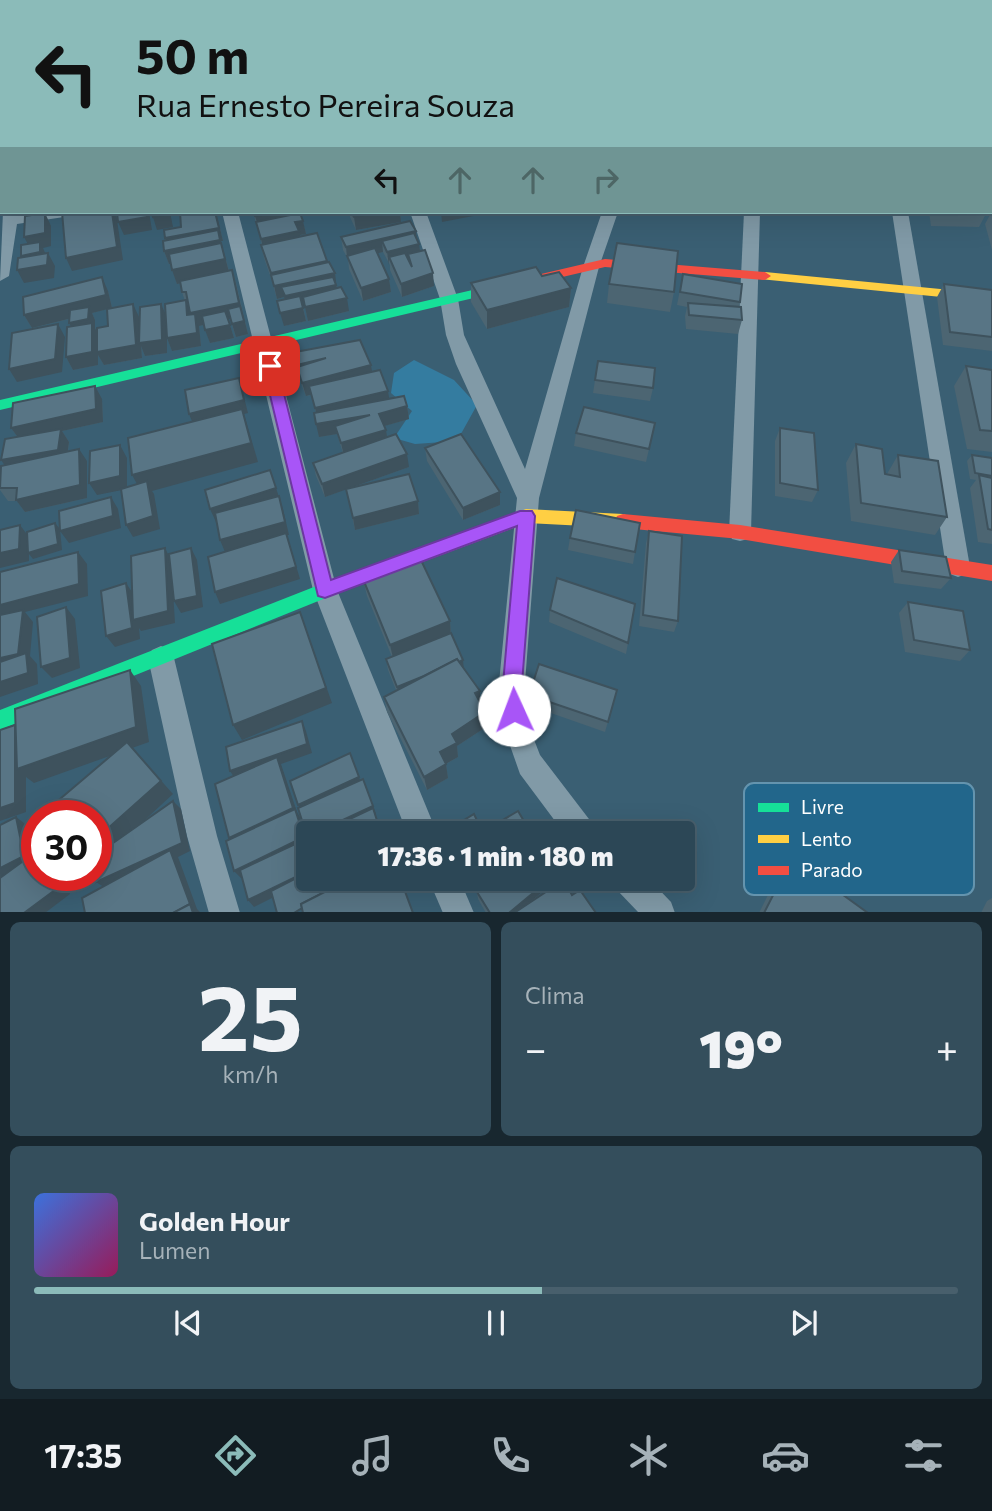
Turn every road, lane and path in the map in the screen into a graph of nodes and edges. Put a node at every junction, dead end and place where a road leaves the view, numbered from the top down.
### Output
1 (45, 214) edge
2 (231, 214) edge
3 (419, 214) edge
4 (609, 214) edge
5 (752, 214) edge
6 (900, 214) edge
7 (7, 218) edge
8 (591, 267) junction
9 (749, 274) junction
10 (0, 276) edge
11 (912, 288) junction
12 (992, 298) edge
13 (449, 299) junction
14 (264, 341) junction
15 (0, 405) edge
16 (527, 507) junction
17 (740, 532) junction
18 (958, 567) junction
19 (992, 573) edge
20 (325, 590) junction
21 (161, 658) junction
22 (0, 720) edge
23 (417, 821) edge
24 (573, 821) edge
25 (449, 891) edge
26 (639, 891) edge
27 (225, 912) edge
28 (459, 912) edge
29 (660, 912) edge

1 - 7 street
2 - 14 street
3 - 13 street
4 - 8 street
5 - 9 street
6 - 11 street
7 - 10 street
8 - 9 street
8 - 13 street
8 - 16 street
9 - 11 street
9 - 17 street
11 - 12 street
11 - 18 street
13 - 14 street
13 - 16 street
14 - 15 street
14 - 20 street
16 - 17 street
16 - 20 street
16 - 24 street
17 - 18 street
18 - 19 street
20 - 21 street
20 - 23 street
21 - 22 street
21 - 27 street
25 - 28 street
26 - 29 street

